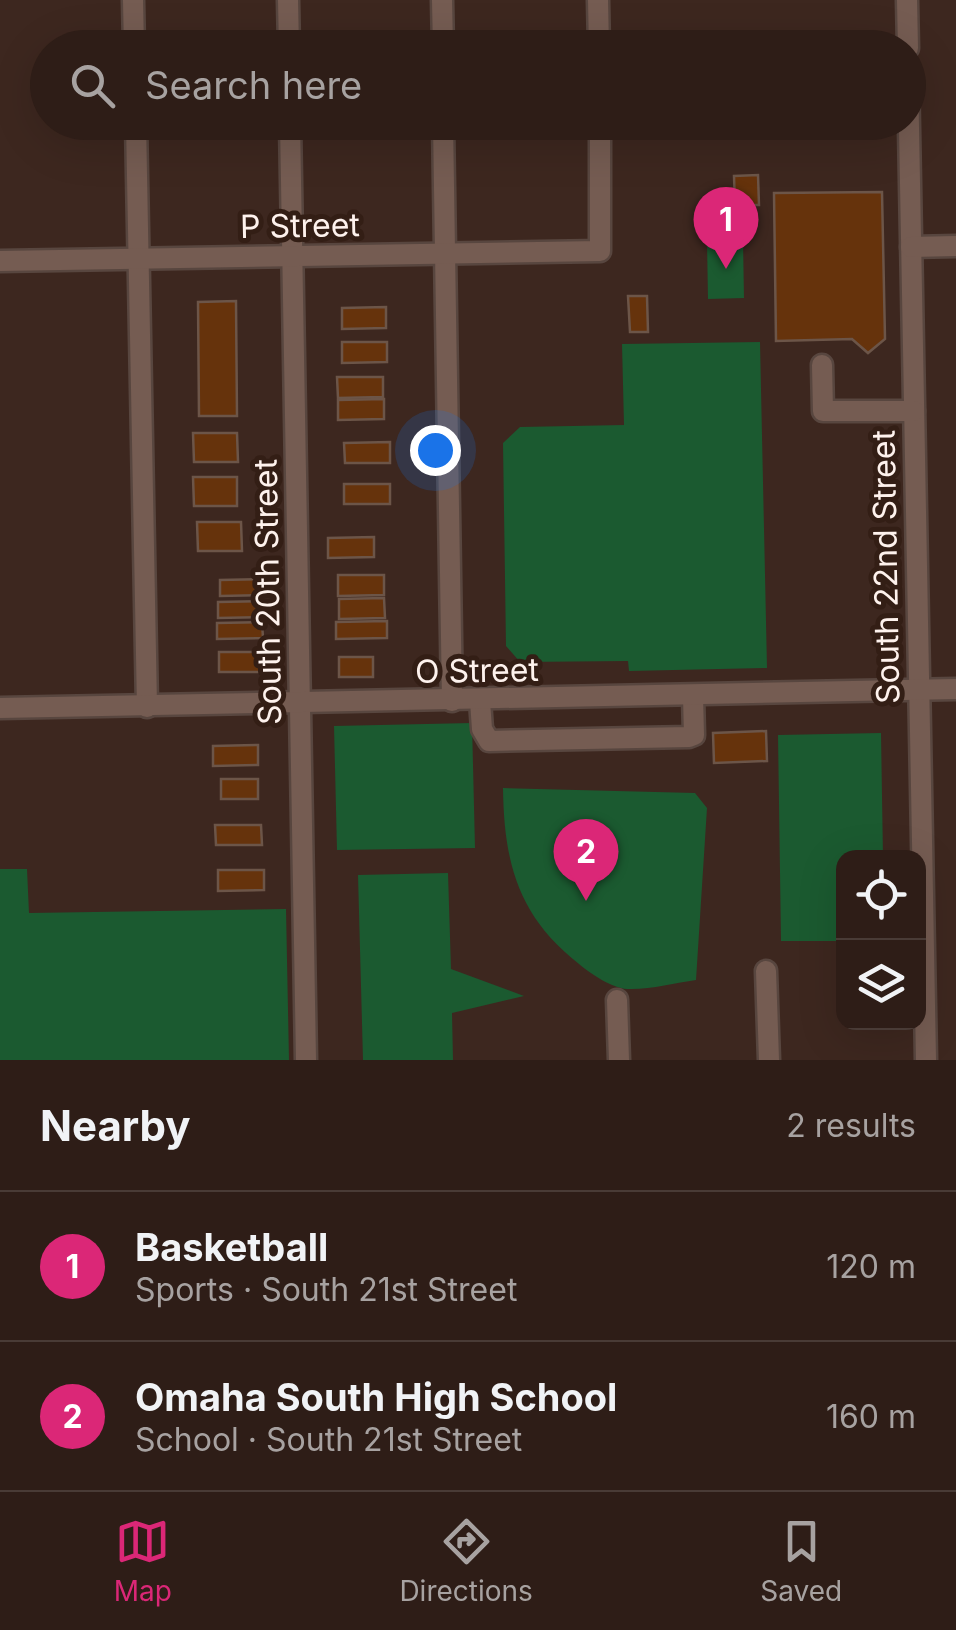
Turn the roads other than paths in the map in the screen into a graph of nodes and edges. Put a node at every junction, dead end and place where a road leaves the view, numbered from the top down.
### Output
1 (133, 0) edge
2 (288, 0) edge
3 (442, 0) edge
4 (598, 0) edge
5 (907, 0) edge
6 (134, 30) edge
7 (289, 30) edge
8 (443, 30) edge
9 (599, 30) edge
10 (908, 30) edge
11 (136, 140) edge
12 (290, 140) edge
13 (443, 140) edge
14 (600, 140) edge
15 (909, 140) edge
16 (911, 246) junction
17 (956, 246) edge
18 (444, 254) junction
19 (293, 256) junction
20 (139, 258) junction
21 (0, 261) edge
22 (822, 365) dead end
23 (914, 411) junction
24 (956, 689) edge
25 (918, 690) junction
26 (693, 696) junction
27 (452, 701) junction
28 (480, 701) junction
29 (300, 704) junction
30 (147, 706) junction
31 (0, 708) edge
32 (766, 972) dead end
33 (618, 1000) dead end
34 (306, 1060) edge
35 (619, 1060) edge
36 (769, 1060) edge
37 (926, 1060) edge

1 - 6 street
2 - 7 street
3 - 8 street
4 - 9 street
5 - 10 street
11 - 20 street
12 - 19 street, South 20th Street
13 - 18 street
14 - 18 street, P Street
15 - 16 street, South 22nd Street
16 - 17 street
16 - 23 street, South 22nd Street
18 - 19 street, P Street
18 - 27 street
19 - 20 street, P Street
19 - 29 street, South 20th Street
20 - 21 street, P Street
20 - 30 street
22 - 23 street
23 - 25 street, South 22nd Street
24 - 25 street, O Street
25 - 26 street, O Street
25 - 37 street, South 22nd Street
26 - 28 street, O Street
26 - 28 street
27 - 28 street, O Street
27 - 29 street, O Street
29 - 30 street, O Street
29 - 34 street, South 20th Street
30 - 31 street, O Street
32 - 36 street
33 - 35 street

